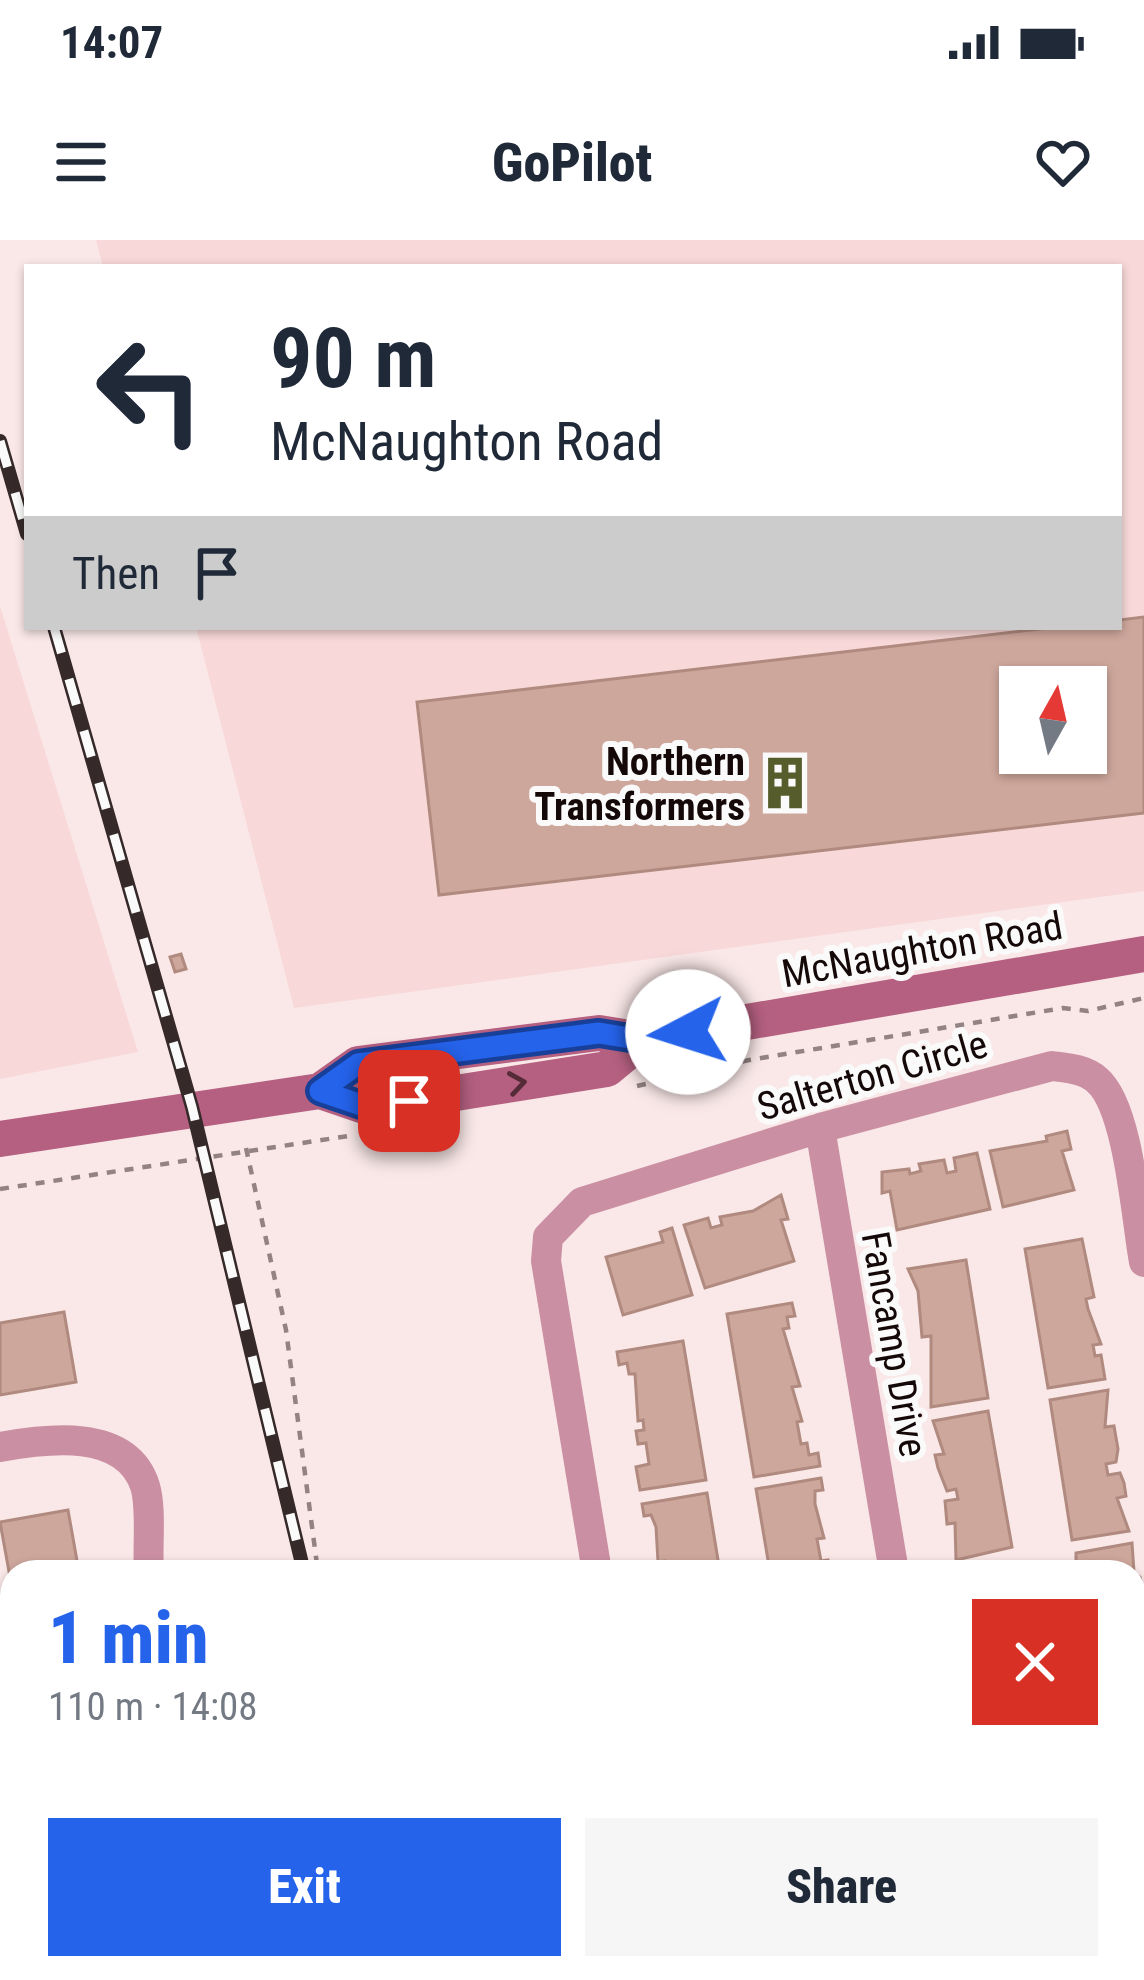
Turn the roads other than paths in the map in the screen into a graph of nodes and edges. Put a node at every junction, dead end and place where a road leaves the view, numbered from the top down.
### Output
1 (1144, 954) edge
2 (820, 1128) junction
3 (0, 1139) edge
4 (1144, 1262) edge
5 (0, 1447) edge
6 (148, 1560) edge
7 (595, 1560) edge
8 (892, 1560) edge

1 - 3 street, McNaughton Road
2 - 4 street, Salterton Circle
2 - 7 street, Salterton Circle
2 - 8 street, Fancamp Drive
5 - 6 street

